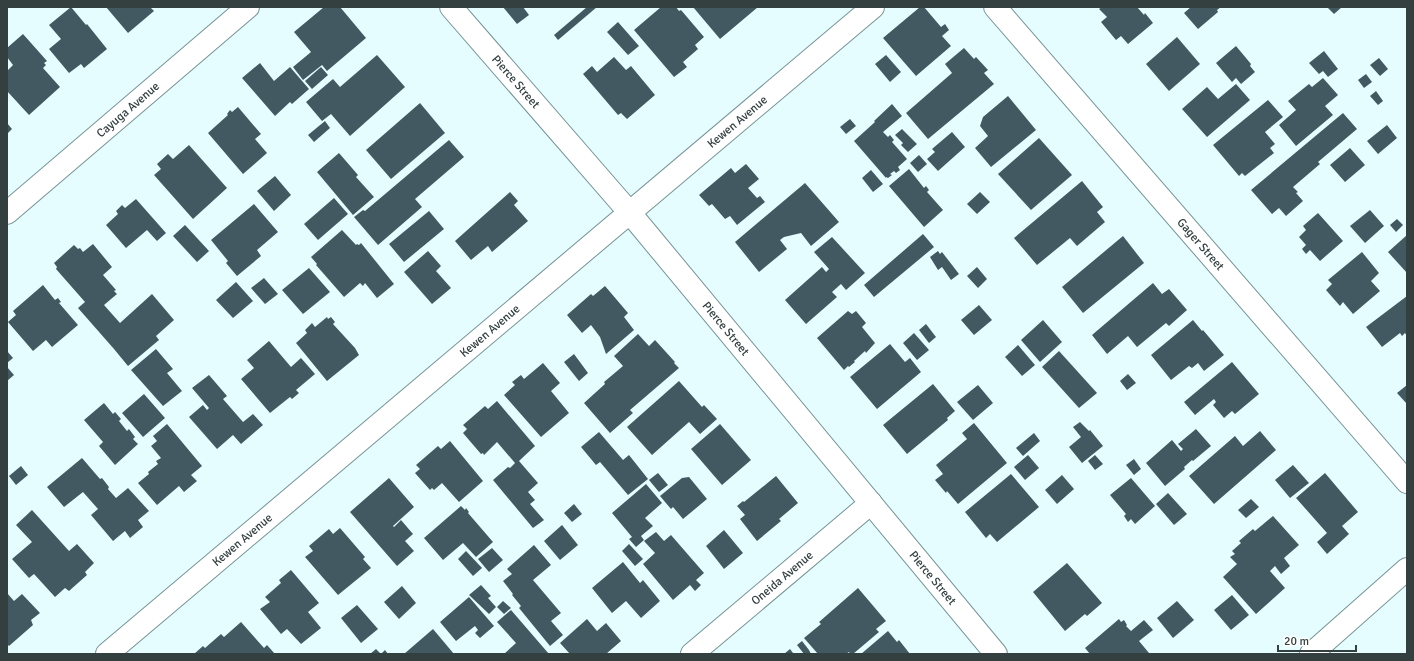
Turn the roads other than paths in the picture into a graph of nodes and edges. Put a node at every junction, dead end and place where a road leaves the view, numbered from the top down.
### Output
1 (248, 7) edge
2 (451, 7) edge
3 (873, 7) edge
4 (995, 7) edge
5 (7, 213) edge
6 (630, 213) junction
7 (1407, 482) edge
8 (871, 503) junction
9 (1407, 569) edge
10 (107, 654) edge
11 (692, 654) edge
12 (996, 654) edge
13 (1311, 654) edge

1 - 5 street, Cayuga Avenue
2 - 6 street, Pierce Street
3 - 6 street, Kewen Avenue
4 - 7 street, Gager Street
6 - 8 street, Pierce Street
6 - 10 street, Kewen Avenue
8 - 11 street, Oneida Avenue
8 - 12 street, Pierce Street
9 - 13 street

